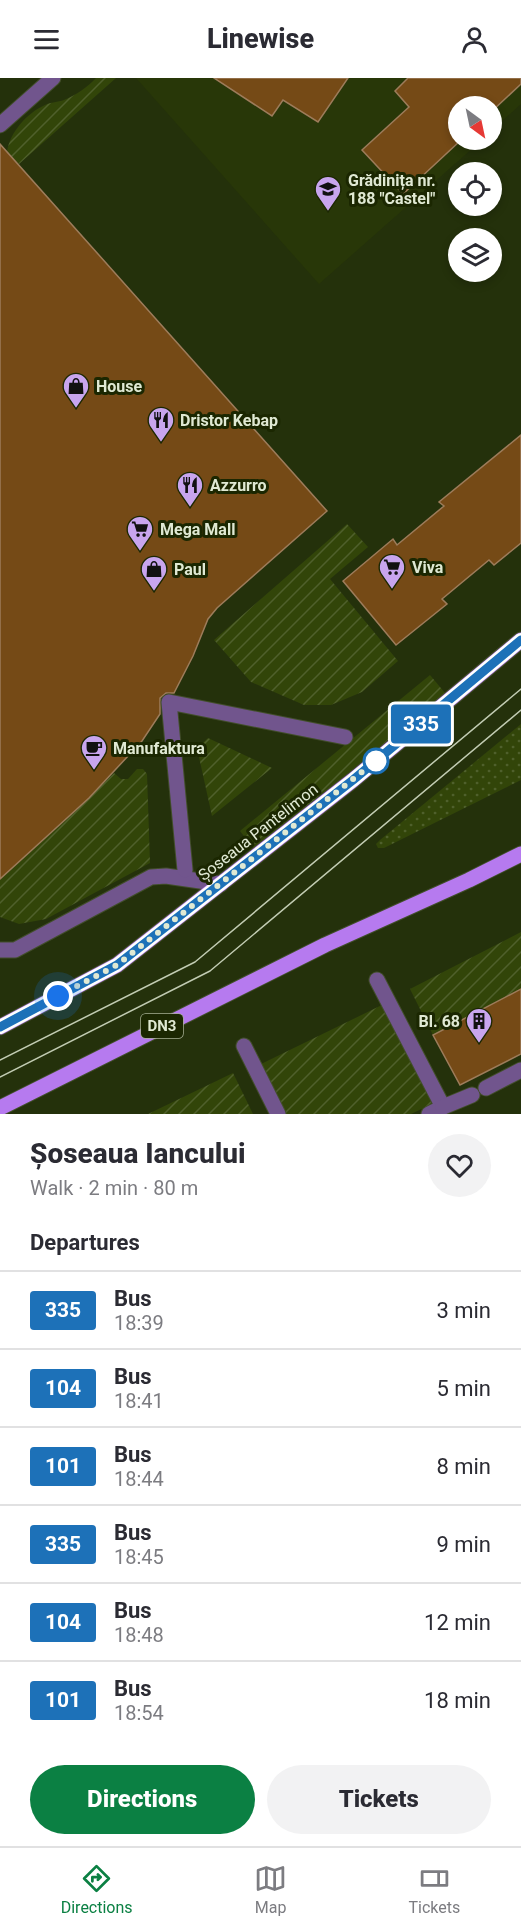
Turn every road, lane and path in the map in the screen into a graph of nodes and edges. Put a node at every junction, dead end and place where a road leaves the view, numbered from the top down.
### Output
1 (53, 78) edge
2 (0, 125) edge
3 (521, 640) edge
4 (345, 737) dead end
5 (521, 854) edge
6 (185, 870) dead end
7 (220, 884) junction
8 (0, 950) edge
9 (377, 980) dead end
10 (0, 1027) edge
11 (243, 1046) dead end
12 (521, 1070) edge
13 (486, 1088) dead end
14 (472, 1095) dead end
15 (0, 1107) edge
16 (436, 1111) edge
17 (278, 1114) edge

1 - 2 street
3 - 7 main road, Șoseaua Pantelimon
4 - 6 street
5 - 15 main road, DN3
7 - 8 street
7 - 10 main road, Șoseaua Pantelimon
9 - 16 street
11 - 17 street
12 - 13 street
14 - 16 street

